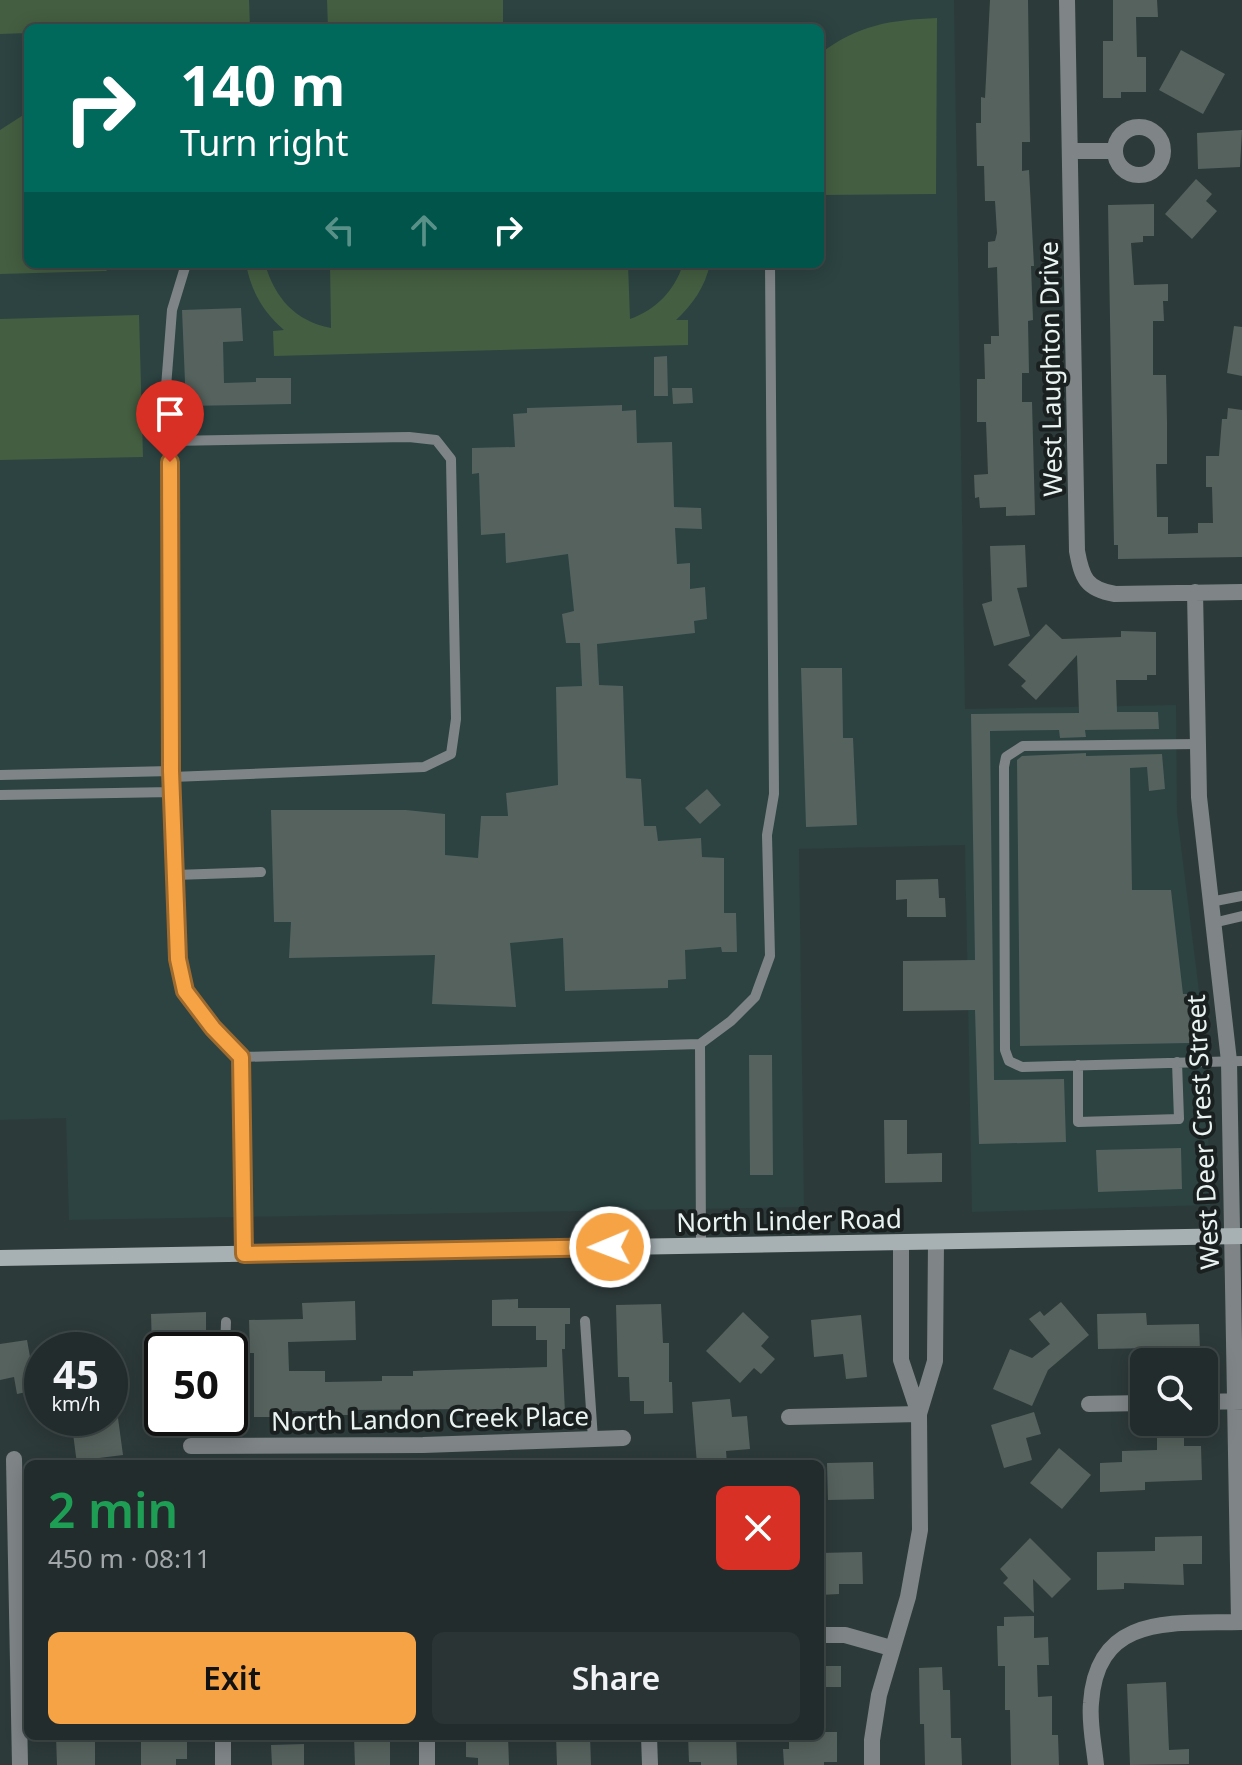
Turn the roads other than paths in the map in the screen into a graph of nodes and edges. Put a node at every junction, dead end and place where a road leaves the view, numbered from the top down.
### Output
1 (1067, 0) edge
2 (1070, 151) junction
3 (1115, 151) dead end
4 (185, 268) edge
5 (770, 268) edge
6 (169, 441) junction
7 (1195, 592) junction
8 (1242, 592) edge
9 (1198, 744) junction
10 (172, 774) junction
11 (0, 775) edge
12 (172, 792) junction
13 (0, 795) edge
14 (261, 872) dead end
15 (175, 875) junction
16 (1242, 896) edge
17 (1210, 902) junction
18 (1242, 916) edge
19 (1213, 923) junction
20 (700, 1044) junction
21 (241, 1057) junction
22 (1235, 1061) edge
23 (1177, 1062) junction
24 (1078, 1065) junction
25 (1237, 1236) edge
26 (936, 1242) junction
27 (901, 1243) junction
28 (701, 1245) junction
29 (244, 1254) junction
30 (0, 1258) edge
31 (585, 1321) dead end
32 (226, 1322) dead end
33 (226, 1332) edge
34 (1239, 1401) edge
35 (1218, 1402) edge
36 (1130, 1403) edge
37 (1089, 1404) dead end
38 (919, 1414) junction
39 (789, 1417) dead end
40 (223, 1436) edge
41 (623, 1438) dead end
42 (593, 1439) junction
43 (423, 1445) junction
44 (191, 1446) dead end
45 (223, 1446) junction
46 (14, 1459) dead end
47 (423, 1460) edge
48 (1241, 1622) edge
49 (15, 1632) edge
50 (824, 1635) edge
51 (891, 1648) junction
52 (223, 1740) edge
53 (427, 1740) edge
54 (649, 1740) edge
55 (20, 1765) edge
56 (223, 1765) edge
57 (427, 1765) edge
58 (650, 1765) edge
59 (872, 1765) edge
60 (1096, 1765) edge

1 - 2 street, West Laughton Drive
2 - 3 street
2 - 7 street, West Laughton Drive
4 - 6 lane
5 - 20 lane
6 - 10 lane
6 - 10 lane
7 - 8 street
7 - 9 street, West Deer Crest Street
9 - 17 street, West Deer Crest Street
9 - 24 lane
10 - 11 lane
10 - 12 lane
12 - 13 lane
12 - 15 lane
14 - 15 lane
15 - 21 lane
16 - 17 lane
17 - 19 street, West Deer Crest Street
18 - 19 lane
19 - 22 street, West Deer Crest Street
20 - 21 lane
20 - 28 lane
21 - 29 lane
22 - 23 lane
22 - 25 street, West Deer Crest Street
23 - 24 lane
23 - 24 lane
25 - 26 main road, North Linder Road
25 - 34 street, West Deer Crest Street
26 - 27 main road, North Linder Road
26 - 38 street
27 - 28 main road, North Linder Road
27 - 38 street
28 - 29 main road, North Linder Road
29 - 30 main road, North Linder Road
31 - 42 lane
32 - 33 lane
34 - 35 street
34 - 48 street, West Deer Crest Street
36 - 37 street
38 - 39 street
38 - 51 street
40 - 45 lane
41 - 42 street, North Landon Creek Place
42 - 43 street, North Landon Creek Place
43 - 45 street, North Landon Creek Place
43 - 47 street
44 - 45 street, North Landon Creek Place
46 - 49 street
48 - 60 street
49 - 55 street
50 - 51 street
51 - 59 street
52 - 56 street
53 - 57 street
54 - 58 street

